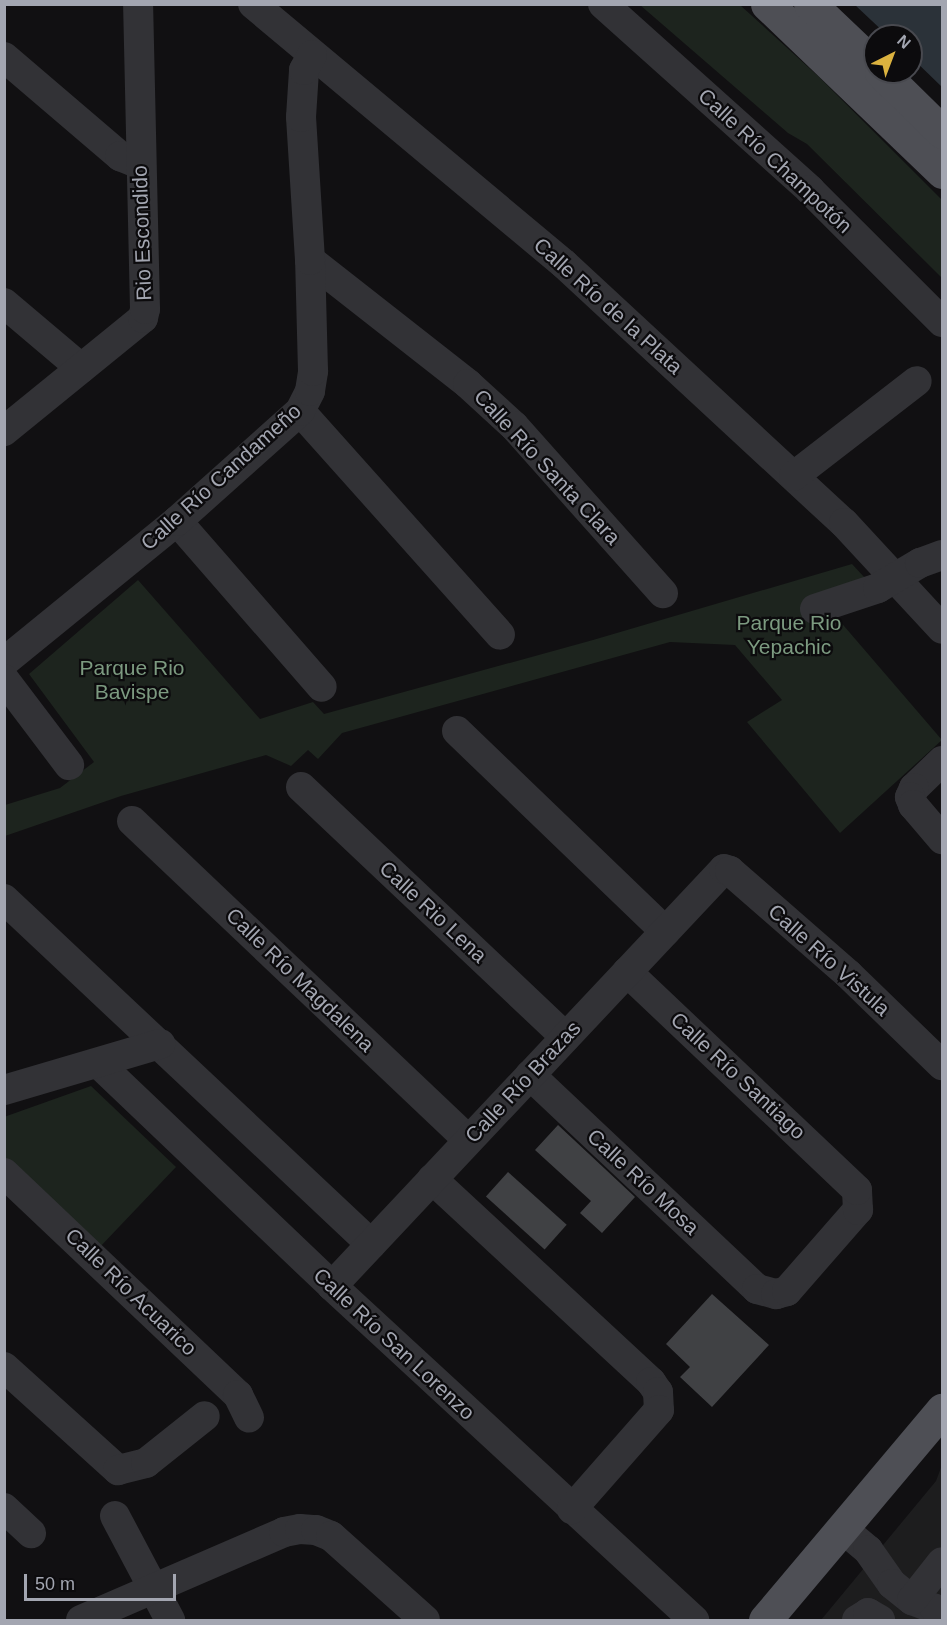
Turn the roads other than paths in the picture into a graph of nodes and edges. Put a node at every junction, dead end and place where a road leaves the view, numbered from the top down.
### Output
1 (138, 4) edge
2 (253, 4) edge
3 (603, 4) edge
4 (767, 4) edge
5 (810, 4) edge
6 (312, 55) junction
7 (863, 55) edge
8 (4, 57) edge
9 (893, 84) edge
10 (942, 132) edge
11 (140, 164) junction
12 (942, 172) edge
13 (310, 260) junction
14 (4, 303) edge
15 (942, 322) edge
16 (81, 368) junction
17 (917, 381) dead end
18 (300, 411) junction
19 (4, 431) edge
20 (794, 476) junction
21 (177, 521) junction
22 (942, 555) edge
23 (895, 578) junction
24 (663, 593) dead end
25 (814, 609) dead end
26 (942, 629) edge
27 (500, 635) dead end
28 (4, 662) edge
29 (4, 680) edge
30 (322, 687) dead end
31 (457, 731) dead end
32 (942, 761) edge
33 (69, 765) dead end
34 (301, 787) dead end
35 (132, 821) dead end
36 (942, 839) edge
37 (714, 879) joint
38 (4, 898) edge
39 (665, 931) junction
40 (627, 972) junction
41 (565, 1037) junction
42 (160, 1044) junction
43 (98, 1063) junction
44 (942, 1065) edge
45 (530, 1075) junction
46 (4, 1090) edge
47 (468, 1140) junction
48 (4, 1173) edge
49 (432, 1179) junction
50 (371, 1244) junction
51 (332, 1286) junction
52 (757, 1289) joint
53 (4, 1367) edge
54 (942, 1410) edge
55 (205, 1416) dead end
56 (249, 1418) dead end
57 (4, 1508) edge
58 (572, 1509) junction
59 (115, 1516) dead end
60 (843, 1529) junction
61 (31, 1533) dead end
62 (942, 1562) edge
63 (152, 1590) junction
64 (912, 1599) junction
65 (942, 1616) edge
66 (81, 1620) edge
67 (170, 1620) edge
68 (424, 1620) edge
69 (694, 1620) edge
70 (765, 1620) edge
71 (857, 1620) edge
72 (880, 1620) edge

1 - 11 street, Rio Escondido
2 - 6 street, Calle Río de la Plata
3 - 15 street, Calle Río Champotón
4 - 12 main road
5 - 7 main road
6 - 13 street, Calle Río Candameño
6 - 20 street, Calle Río de la Plata
8 - 11 street
9 - 10 main road
11 - 16 street, Rio Escondido
13 - 18 street, Calle Río Candameño
13 - 24 street, Calle Río Santa Clara
14 - 16 street
16 - 19 street, Rio Escondido
17 - 20 street
18 - 21 street, Calle Río Candameño
18 - 27 street
20 - 23 street, Calle Río de la Plata
21 - 28 street, Calle Río Candameño
21 - 30 street
22 - 23 street
23 - 25 street
23 - 26 street, Calle Río de la Plata
29 - 33 street
31 - 39 street
32 - 36 street
34 - 41 street, Calle Rio Lena
35 - 47 street, Calle Río Magdalena
37 - 39 street, Calle Río Brazas
37 - 44 street, Calle Río Vistula
38 - 42 street
39 - 40 street, Calle Río Brazas
40 - 41 street, Calle Río Brazas
40 - 52 street, Calle Río Santiago
41 - 45 street, Calle Río Brazas
42 - 43 street
42 - 50 street
43 - 46 street
43 - 51 street, Calle Río San Lorenzo
45 - 47 street, Calle Río Brazas
45 - 52 street, Calle Río Mosa
47 - 49 street, Calle Río Brazas
48 - 56 street, Calle Río Acuarico
49 - 50 street, Calle Río Brazas
49 - 58 street
50 - 51 street, Calle Río Brazas
51 - 58 street, Calle Río San Lorenzo
53 - 55 street
54 - 60 main road
57 - 61 street
58 - 69 street, Calle Río San Lorenzo
59 - 63 street
60 - 64 street
60 - 70 main road
62 - 64 street
63 - 66 street
63 - 67 street
63 - 68 street
64 - 65 street
71 - 72 street

